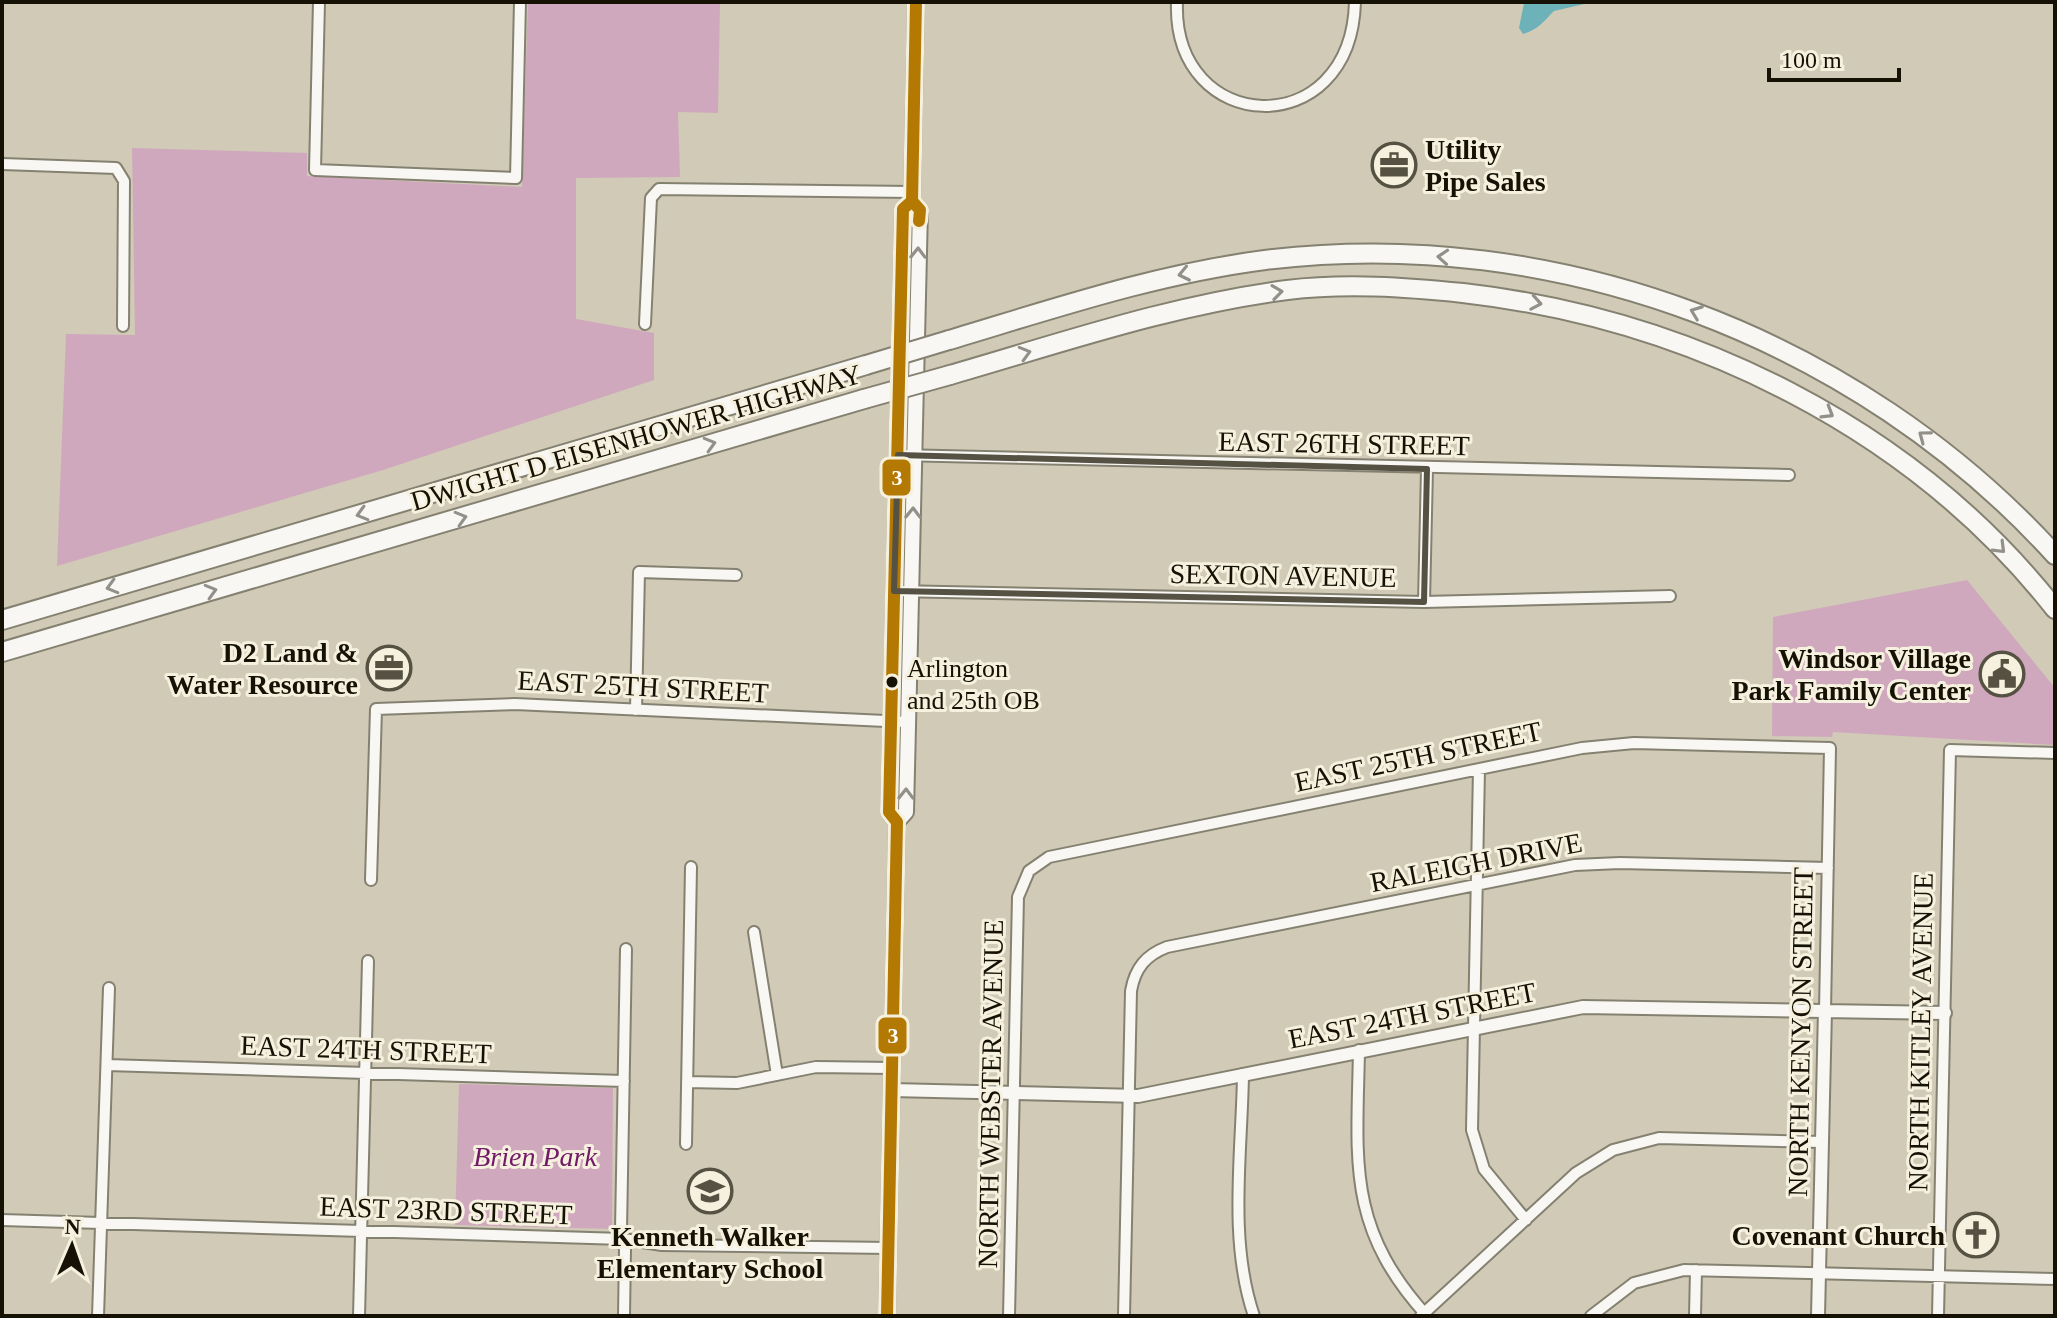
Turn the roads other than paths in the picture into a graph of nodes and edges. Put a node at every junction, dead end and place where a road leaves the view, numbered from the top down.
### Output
1 (319, 2) edge
2 (520, 2) edge
3 (916, 2) edge
4 (1177, 2) edge
5 (1355, 2) edge
6 (2, 164) edge
7 (912, 197) junction
8 (645, 324) dead end
9 (123, 326) dead end
10 (898, 455) junction
11 (914, 456) junction
12 (1427, 469) junction
13 (1789, 475) dead end
14 (2055, 555) edge
15 (736, 575) dead end
16 (894, 591) junction
17 (911, 591) junction
18 (1670, 596) dead end
19 (1424, 602) junction
20 (2055, 609) edge
21 (2, 620) edge
22 (2, 652) edge
23 (636, 710) junction
24 (891, 722) junction
25 (907, 722) junction
26 (1830, 748) joint
27 (2055, 753) edge
28 (1479, 769) junction
29 (897, 822) junction
30 (691, 867) dead end
31 (1828, 868) junction
32 (1027, 874) joint
33 (371, 880) dead end
34 (1477, 885) junction
35 (754, 932) dead end
36 (626, 949) dead end
37 (368, 961) dead end
38 (109, 988) dead end
39 (1825, 1010) junction
40 (1945, 1013) junction
41 (1474, 1026) junction
42 (1359, 1050) junction
43 (107, 1065) junction
44 (893, 1068) junction
45 (363, 1073) junction
46 (1243, 1074) junction
47 (777, 1075) junction
48 (624, 1081) junction
49 (687, 1082) junction
50 (892, 1090) junction
51 (1014, 1093) junction
52 (1128, 1095) junction
53 (1822, 1142) junction
54 (686, 1144) dead end
55 (2, 1220) edge
56 (1526, 1220) junction
57 (102, 1223) junction
58 (361, 1231) junction
59 (623, 1239) junction
60 (889, 1248) junction
61 (1696, 1270) junction
62 (1819, 1273) junction
63 (1939, 1276) junction
64 (2055, 1279) edge
65 (1424, 1315) edge
66 (98, 1316) edge
67 (359, 1316) edge
68 (624, 1316) edge
69 (887, 1316) edge
70 (1009, 1316) edge
71 (1124, 1316) edge
72 (1254, 1316) edge
73 (1591, 1316) edge
74 (1695, 1316) edge
75 (1818, 1316) edge
76 (1938, 1316) edge

1 - 2 street
3 - 7 main road
4 - 5 street
6 - 9 street
7 - 8 street
7 - 10 main road
11 -> 7 main road
10 - 11 street, EAST 26TH STREET
10 - 16 main road
11 - 12 street, EAST 26TH STREET
17 -> 11 main road
12 - 13 street, EAST 26TH STREET
12 - 19 street
14 -> 21 highway, DWIGHT D EISENHOWER HIGHWAY, bridge
15 - 23 street
16 - 17 street, SEXTON AVENUE
16 - 24 main road
17 - 19 street, SEXTON AVENUE
17 - 25 main road
18 - 19 street, SEXTON AVENUE
22 -> 20 highway, DWIGHT D EISENHOWER HIGHWAY, bridge
23 - 24 street, EAST 25TH STREET
23 - 33 street, EAST 25TH STREET
24 - 25 street, EAST 25TH STREET
24 - 29 main road
29 -> 25 main road
26 - 28 street, EAST 25TH STREET
26 - 31 street, NORTH KENYON STREET
27 - 40 street, NORTH KITLEY AVENUE
28 - 32 street, EAST 25TH STREET
28 - 34 street
29 - 44 main road
30 - 49 street
31 - 34 street, RALEIGH DRIVE
31 - 39 street, NORTH KENYON STREET
32 - 51 street, NORTH WEBSTER AVENUE
34 - 41 street
34 - 52 street, RALEIGH DRIVE
35 - 47 street
36 - 48 street
37 - 45 street
38 - 43 street
39 - 40 street, EAST 24TH STREET
39 - 41 street, EAST 24TH STREET
39 - 53 street, NORTH KENYON STREET
40 - 63 street, NORTH KITLEY AVENUE
41 - 42 street, EAST 24TH STREET
41 - 56 street
42 - 46 street, EAST 24TH STREET
42 - 65 street
43 - 45 street, EAST 24TH STREET
43 - 57 street
44 - 47 street
44 - 50 main road
45 - 48 street, EAST 24TH STREET
45 - 58 street
46 - 52 street, EAST 24TH STREET
46 - 72 street
47 - 49 street
48 - 59 street
49 - 54 street
50 - 51 street, EAST 24TH STREET
50 - 60 main road
51 - 52 street, EAST 24TH STREET
51 - 70 street, NORTH WEBSTER AVENUE
52 - 71 street
53 - 56 street
53 - 62 street, NORTH KENYON STREET
55 - 57 street, EAST 23RD STREET
56 - 65 street
57 - 58 street, EAST 23RD STREET
57 - 66 street
58 - 59 street, EAST 23RD STREET
58 - 67 street
59 - 60 street, EAST 23RD STREET
59 - 68 street
60 - 69 main road
61 - 62 street
61 - 73 street
61 - 74 street
62 - 63 street
62 - 75 street, NORTH KENYON STREET
63 - 64 street
63 - 76 street, NORTH KITLEY AVENUE

